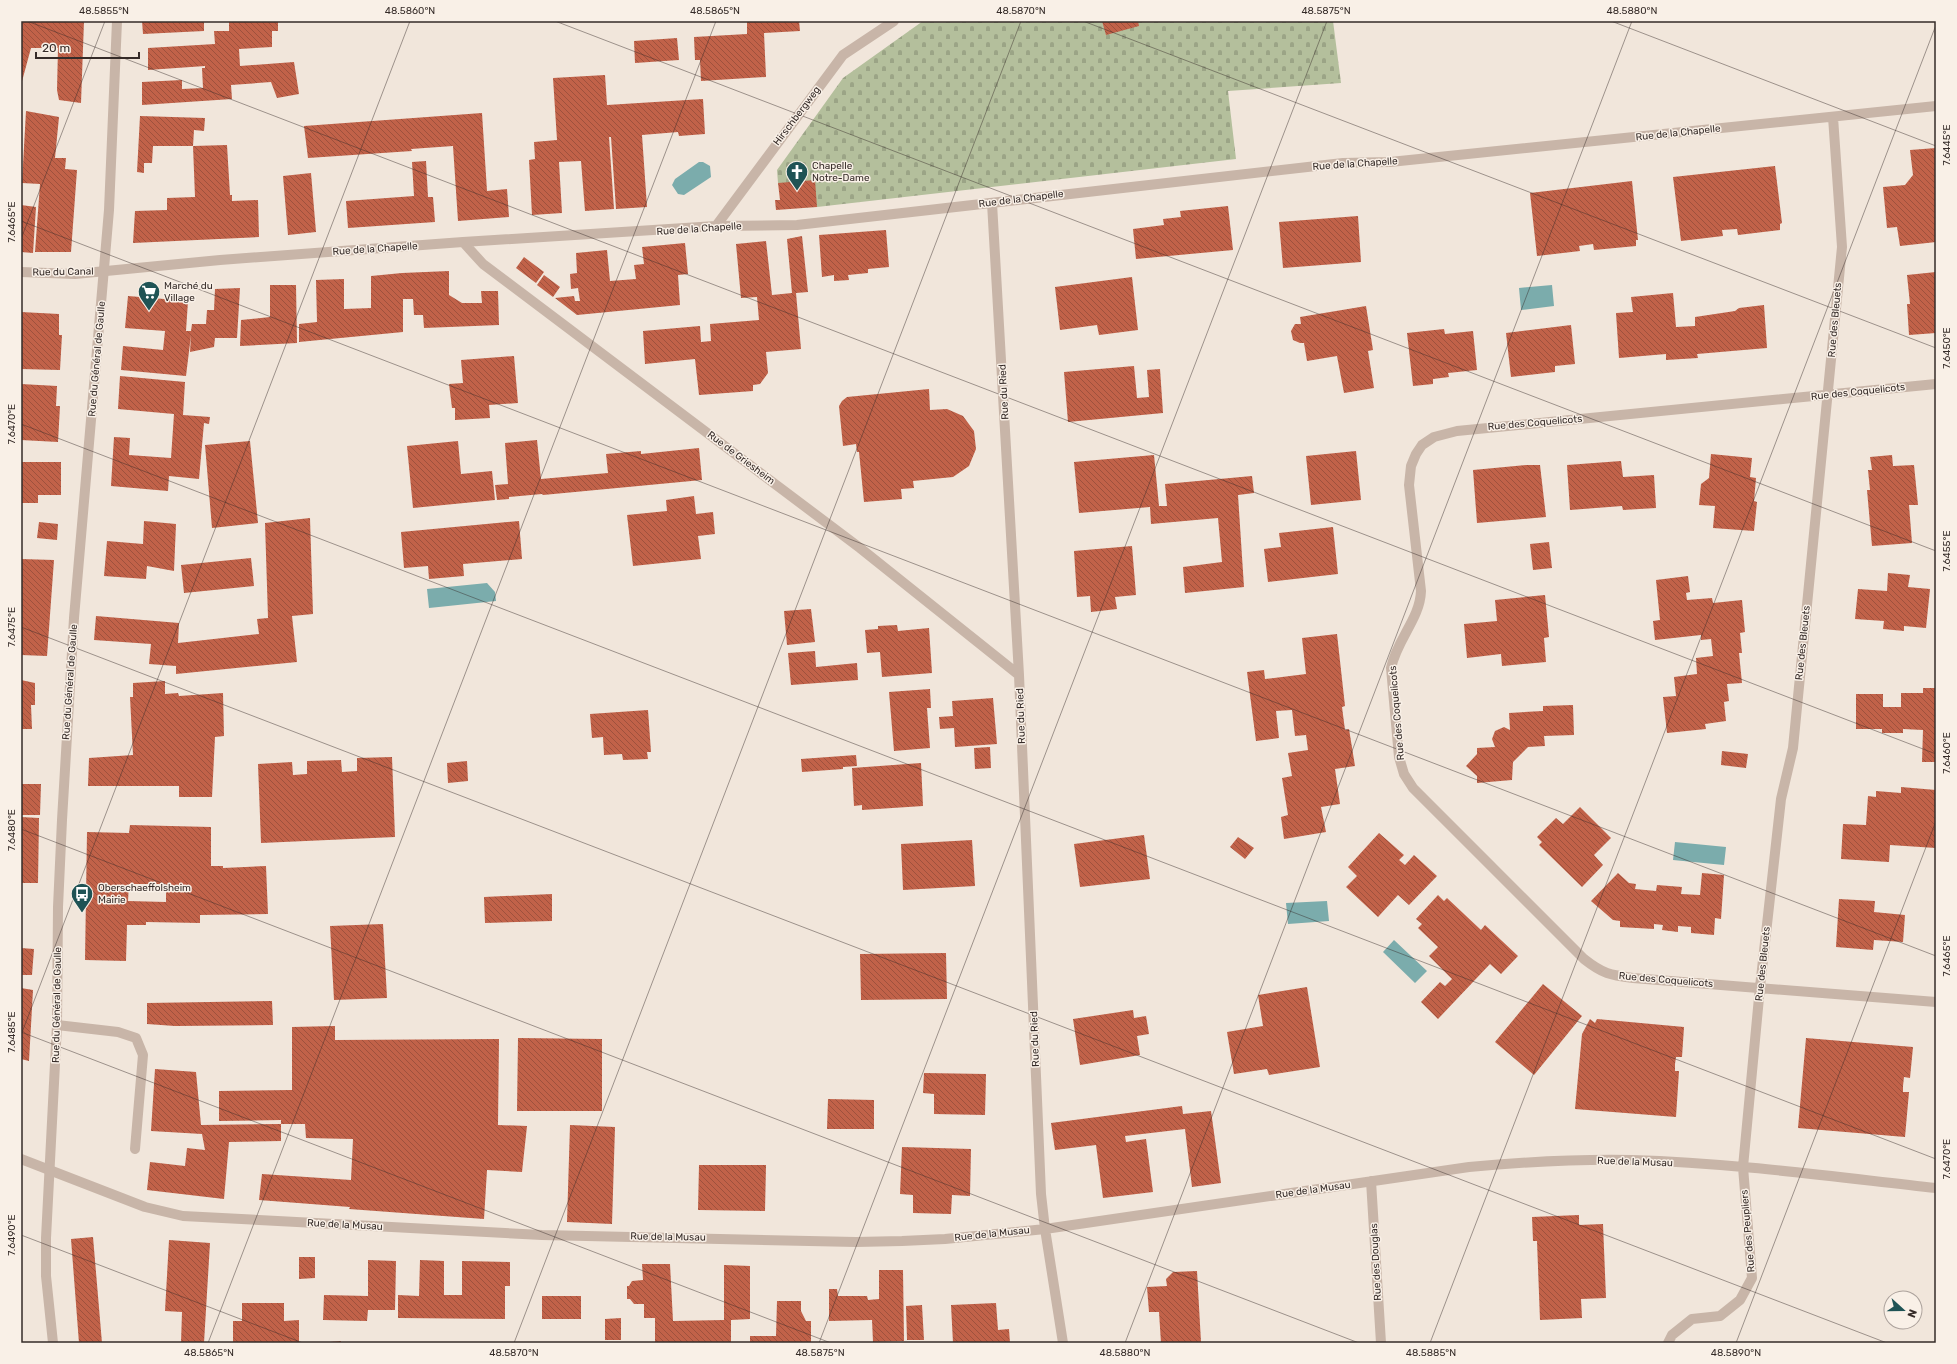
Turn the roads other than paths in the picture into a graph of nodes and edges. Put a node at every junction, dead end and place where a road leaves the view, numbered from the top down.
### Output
1 (117, 21) edge
2 (894, 21) edge
3 (1936, 106) edge
4 (1833, 117) junction
5 (992, 203) junction
6 (716, 226) junction
7 (463, 242) junction
8 (105, 271) junction
9 (21, 272) edge
10 (1936, 384) edge
11 (1828, 395) junction
12 (1019, 674) junction
13 (1760, 987) junction
14 (1936, 1002) edge
15 (57, 1025) junction
16 (135, 1149) dead end
17 (21, 1159) edge
18 (1743, 1167) junction
19 (50, 1170) junction
20 (1371, 1181) junction
21 (1936, 1188) edge
22 (1044, 1229) junction
23 (53, 1343) edge
24 (1063, 1343) edge
25 (1380, 1343) edge
26 (1668, 1343) edge

1 - 8 street, Rue du Général de Gaulle
2 - 6 street, Hirschbergweg
3 - 4 street, Rue de la Chapelle
4 - 5 street, Rue de la Chapelle
4 - 11 street, Rue des Bleuets
5 - 6 street, Rue de la Chapelle
5 - 12 street, Rue du Ried
6 - 7 street, Rue de la Chapelle
7 - 8 street, Rue de la Chapelle
7 - 12 street, Rue de Griesheim
8 - 9 street, Rue du Canal
8 - 15 street, Rue du Général de Gaulle
10 - 11 street, Rue des Coquelicots
11 - 13 street, Rue des Bleuets
11 - 13 street, Rue des Coquelicots
12 - 22 street, Rue du Ried
13 - 14 street, Rue des Coquelicots
13 - 18 street, Rue des Bleuets
15 - 16 street
15 - 19 street, Rue du Général de Gaulle
17 - 19 street, Rue de la Musau
18 - 20 street, Rue de la Musau
18 - 21 street, Rue de la Musau
18 - 26 street, Rue des Peupliers
19 - 22 street, Rue de la Musau
19 - 23 street, Rue du Général de Gaulle
20 - 22 street, Rue de la Musau
20 - 25 street, Rue des Douglas
22 - 24 street, Rue du Ried

